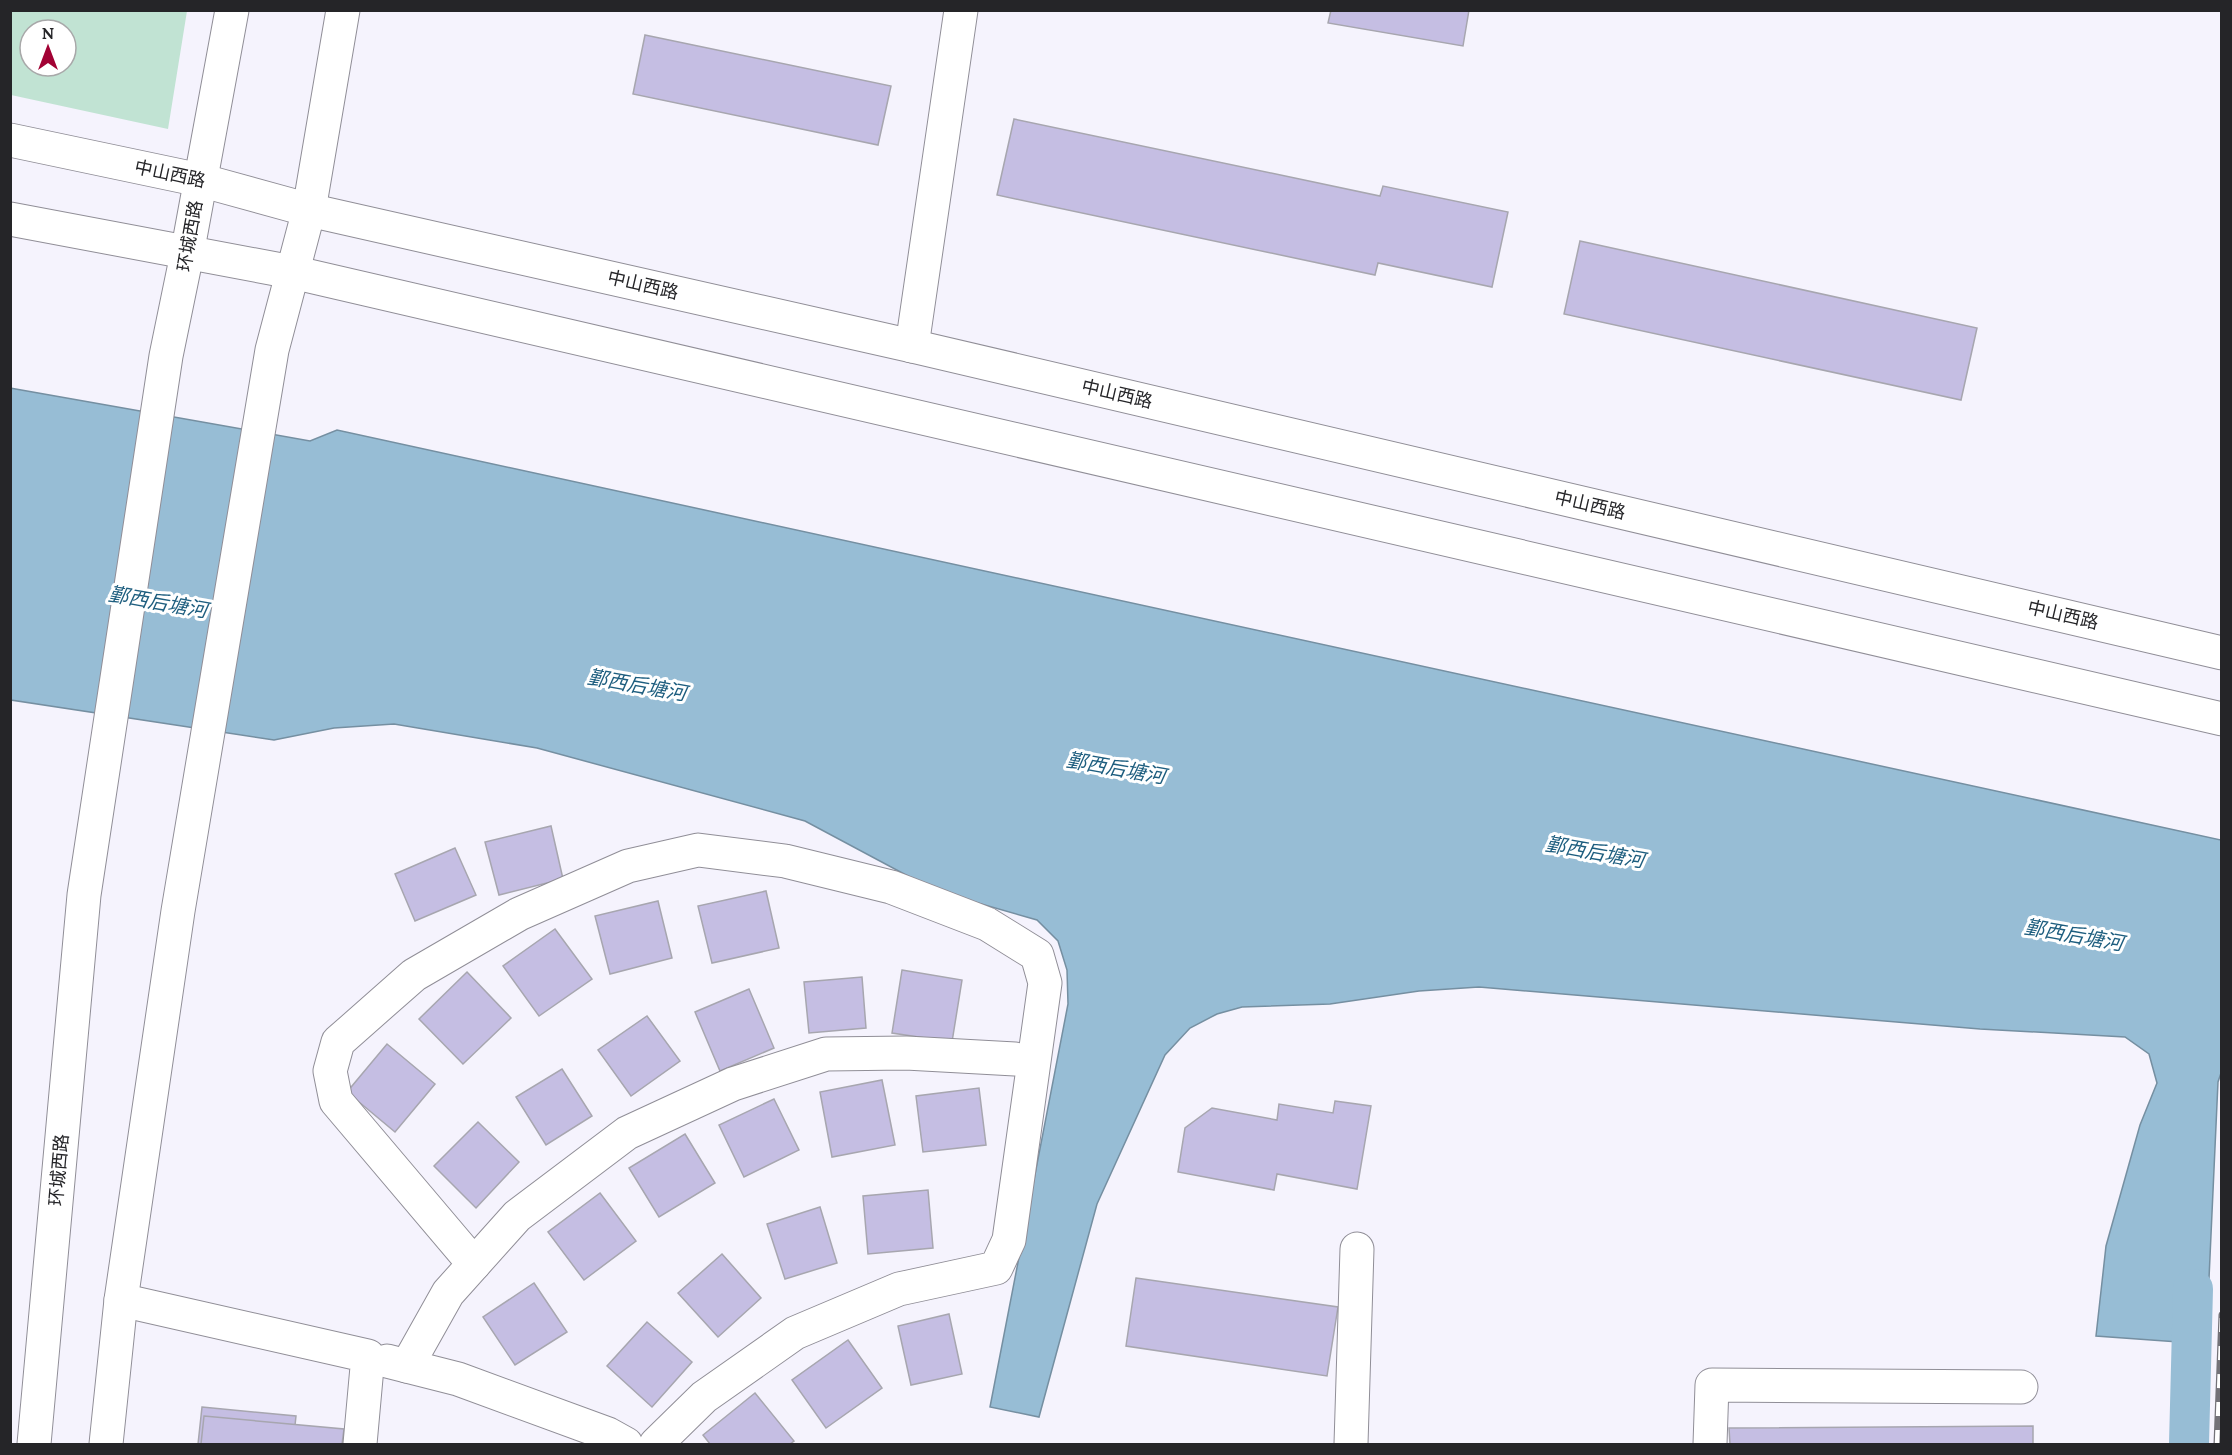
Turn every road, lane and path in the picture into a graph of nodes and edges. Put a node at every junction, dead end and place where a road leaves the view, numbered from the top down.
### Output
1 (232, 10) edge
2 (343, 10) edge
3 (961, 10) edge
4 (10, 140) edge
5 (200, 180) junction
6 (309, 210) junction
7 (10, 219) edge
8 (188, 255) junction
9 (292, 272) junction
10 (912, 346) junction
11 (2222, 653) edge
12 (2222, 719) edge
13 (1015, 1059) dead end
14 (1357, 1249) dead end
15 (474, 1264) junction
16 (121, 1300) junction
17 (368, 1356) junction
18 (407, 1366) junction
19 (2021, 1387) dead end
20 (34, 1444) edge
21 (105, 1444) edge
22 (360, 1444) edge
23 (626, 1444) edge
24 (656, 1444) edge
25 (1352, 1444) edge
26 (1710, 1444) edge

1 - 5 main road, 环城西路
2 - 6 main road
3 - 10 main road
4 - 5 main road, 中山西路
5 - 6 main road, 中山西路
5 - 8 main road, 环城西路
6 - 9 main road
6 - 10 main road, 中山西路
7 - 8 main road
8 - 9 main road
8 - 20 main road, 环城西路
9 - 12 main road
9 - 16 main road
10 - 11 main road, 中山西路
13 - 15 main road
14 - 25 main road
15 - 18 main road
15 - 24 main road
16 - 17 main road
16 - 21 main road
17 - 18 main road
17 - 22 main road
18 - 23 main road
19 - 26 main road

